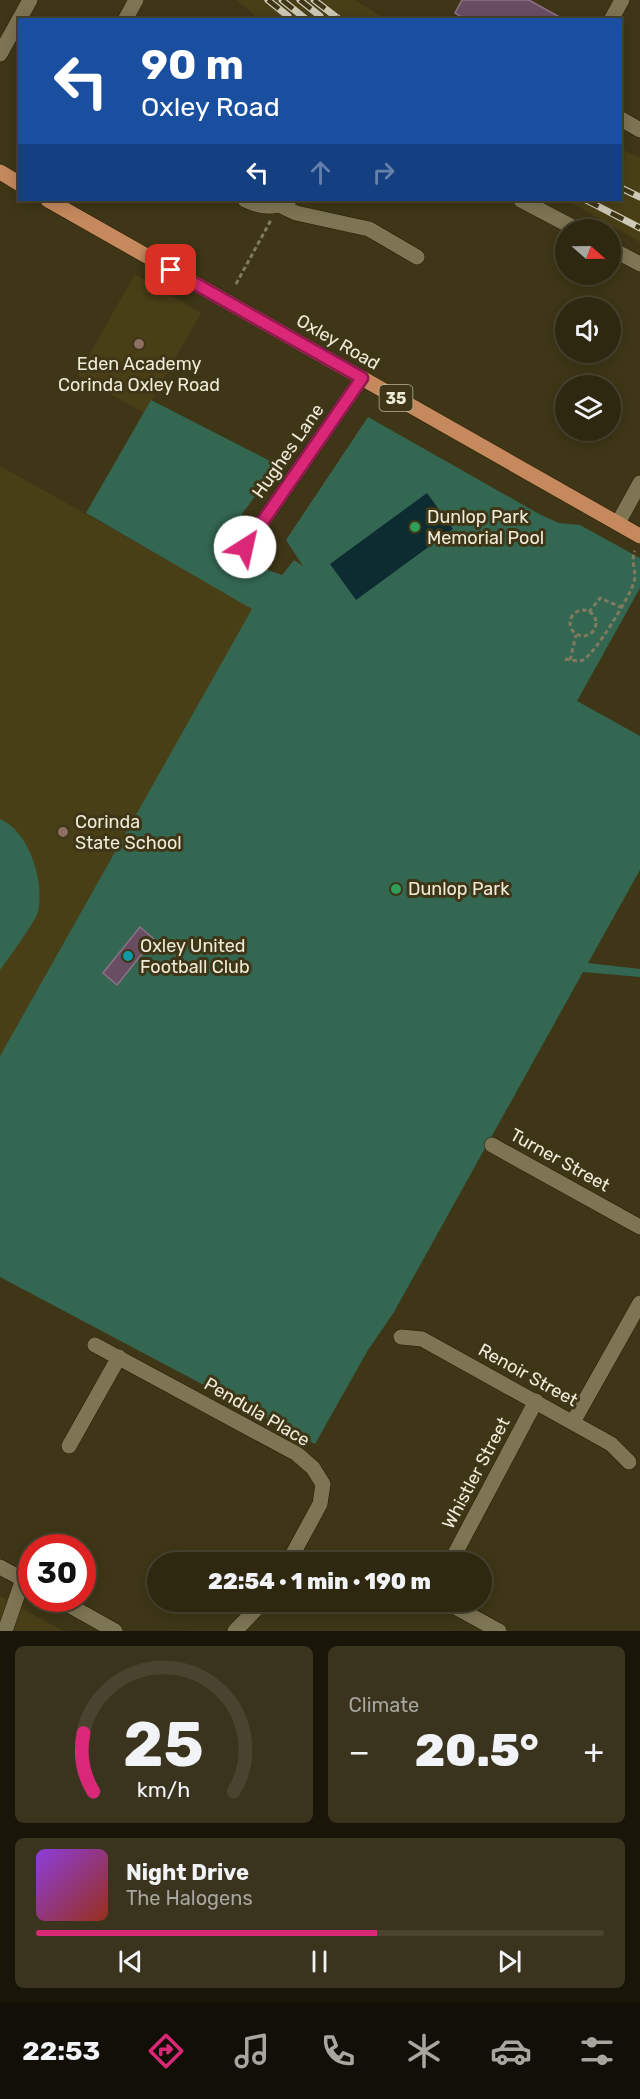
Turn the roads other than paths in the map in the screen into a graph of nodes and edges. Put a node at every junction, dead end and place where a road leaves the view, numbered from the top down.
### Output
1 (30, 0) edge
2 (136, 0) edge
3 (622, 0) edge
4 (24, 18) edge
5 (126, 18) edge
6 (612, 18) edge
7 (18, 27) edge
8 (0, 54) edge
9 (622, 120) edge
10 (640, 130) edge
11 (0, 172) edge
12 (18, 183) edge
13 (50, 201) edge
14 (254, 201) edge
15 (523, 201) edge
16 (281, 204) edge
17 (557, 219) edge
18 (621, 254) edge
19 (417, 256) dead end
20 (640, 264) edge
21 (362, 378) junction
22 (640, 483) edge
23 (618, 523) junction
24 (640, 536) edge
25 (245, 547) dead end
26 (492, 1145) dead end
27 (640, 1227) edge
28 (640, 1303) edge
29 (401, 1337) dead end
30 (95, 1344) dead end
31 (119, 1357) junction
32 (536, 1401) junction
33 (573, 1422) junction
34 (69, 1446) dead end
35 (629, 1462) dead end
36 (294, 1552) edge
37 (456, 1552) edge
38 (0, 1567) edge
39 (18, 1577) edge
40 (18, 1602) edge
41 (81, 1612) edge
42 (253, 1612) edge
43 (464, 1612) edge
44 (5, 1631) edge
45 (115, 1631) edge
46 (235, 1631) edge
47 (499, 1631) edge

1 - 4 street
2 - 5 street
3 - 6 street
7 - 8 street
9 - 10 street
11 - 12 main road
13 - 21 main road, Oxley Road / 35
14 - 16 street
15 - 17 street
16 - 19 street
18 - 20 street
21 - 23 main road, Oxley Road / 35
21 - 25 street, Hughes Lane
22 - 23 street
23 - 24 main road, Oxley Road / 35
26 - 27 street, Turner Street
28 - 33 street
29 - 32 street, Renoir Street
30 - 31 street, Pendula Place
31 - 34 street
31 - 36 street, Pendula Place
32 - 33 street, Renoir Street
32 - 37 street, Whistler Street
33 - 35 street, Renoir Street
38 - 39 street
40 - 44 street
41 - 45 street
42 - 46 street
43 - 47 street

